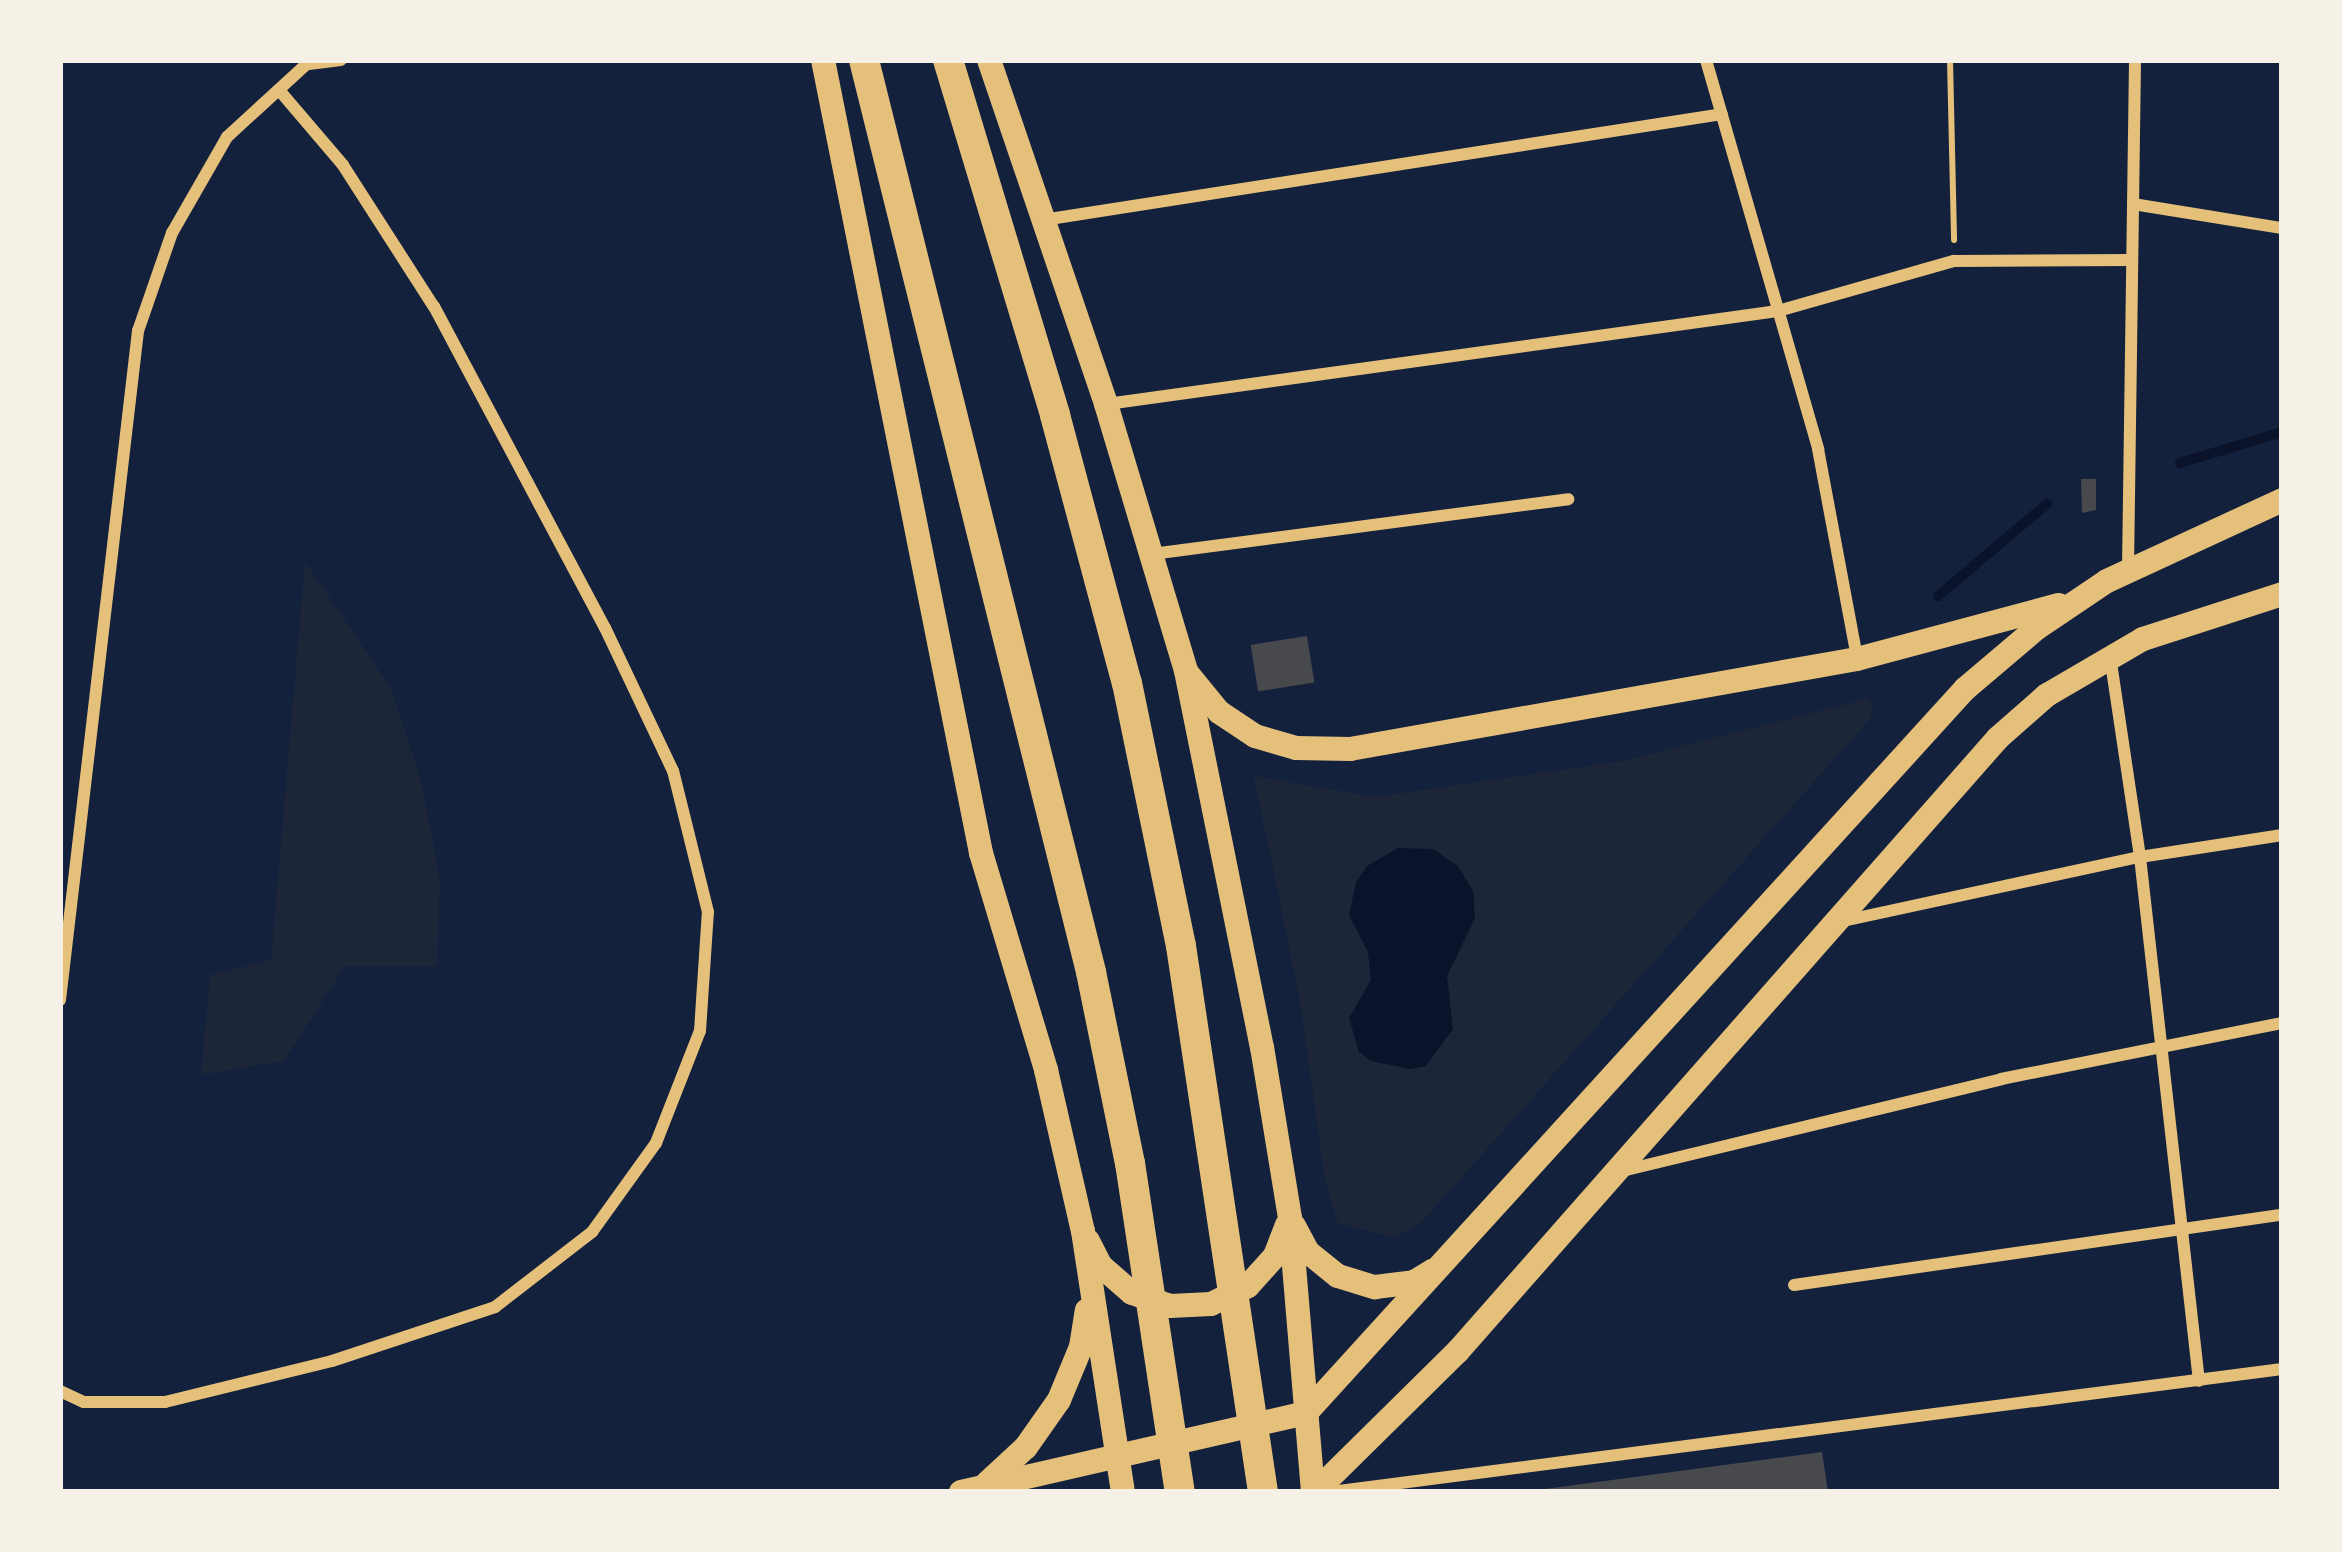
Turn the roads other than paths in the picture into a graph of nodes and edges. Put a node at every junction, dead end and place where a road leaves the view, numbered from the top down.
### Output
1 (341, 60) edge
2 (823, 60) edge
3 (864, 60) edge
4 (948, 60) edge
5 (989, 60) edge
6 (1706, 60) edge
7 (2135, 60) edge
8 (310, 62) edge
9 (279, 90) junction
10 (1722, 113) junction
11 (2133, 204) junction
12 (1042, 220) junction
13 (2282, 229) edge
14 (2132, 260) junction
15 (1778, 311) junction
16 (1106, 404) junction
17 (1568, 499) dead end
18 (2282, 500) edge
19 (1151, 554) junction
20 (2128, 569) junction
21 (2282, 594) edge
22 (2078, 599) junction
23 (2110, 656) junction
24 (1857, 659) junction
25 (1186, 671) junction
26 (2282, 835) edge
27 (2140, 857) junction
28 (1830, 924) junction
29 (60, 1000) edge
30 (2282, 1023) edge
31 (2162, 1045) junction
32 (1621, 1171) junction
33 (2282, 1214) edge
34 (1290, 1217) junction
35 (2182, 1227) junction
36 (1083, 1231) junction
37 (1447, 1263) junction
38 (1794, 1285) dead end
39 (1090, 1290) junction
40 (2282, 1369) edge
41 (2199, 1381) junction
42 (60, 1391) edge
43 (1306, 1413) junction
44 (1118, 1454) junction
45 (972, 1489) edge
46 (1124, 1492) edge
47 (1180, 1492) edge
48 (1263, 1492) edge
49 (1314, 1492) edge
50 (1330, 1492) edge

1 - 8 street
2 - 36 main road
3 - 47 main road
4 - 48 main road
5 - 12 main road
6 - 10 street
7 - 11 street
8 - 9 street
9 - 29 street
9 - 42 street
10 - 12 street
10 - 15 street
11 - 13 street
11 - 14 street
12 - 16 main road
14 - 15 street
14 - 20 street
15 - 16 street
15 - 24 street
16 - 19 main road
17 - 19 street
18 - 20 main road
19 - 25 main road
20 - 22 main road
21 - 23 main road
22 - 24 main road
22 - 37 main road
23 - 27 street
23 - 28 main road
24 - 25 main road
25 - 34 main road
26 - 27 street
27 - 28 street
27 - 31 street
28 - 32 main road
30 - 31 street
31 - 32 street
31 - 35 street
32 - 49 main road
33 - 35 street
34 - 36 main road
34 - 37 main road
34 - 43 main road
35 - 38 street
35 - 41 street
36 - 39 main road
37 - 43 main road
39 - 44 main road
39 - 45 main road
40 - 41 street
41 - 50 street
43 - 44 main road
43 - 49 main road
44 - 45 main road
44 - 46 main road

